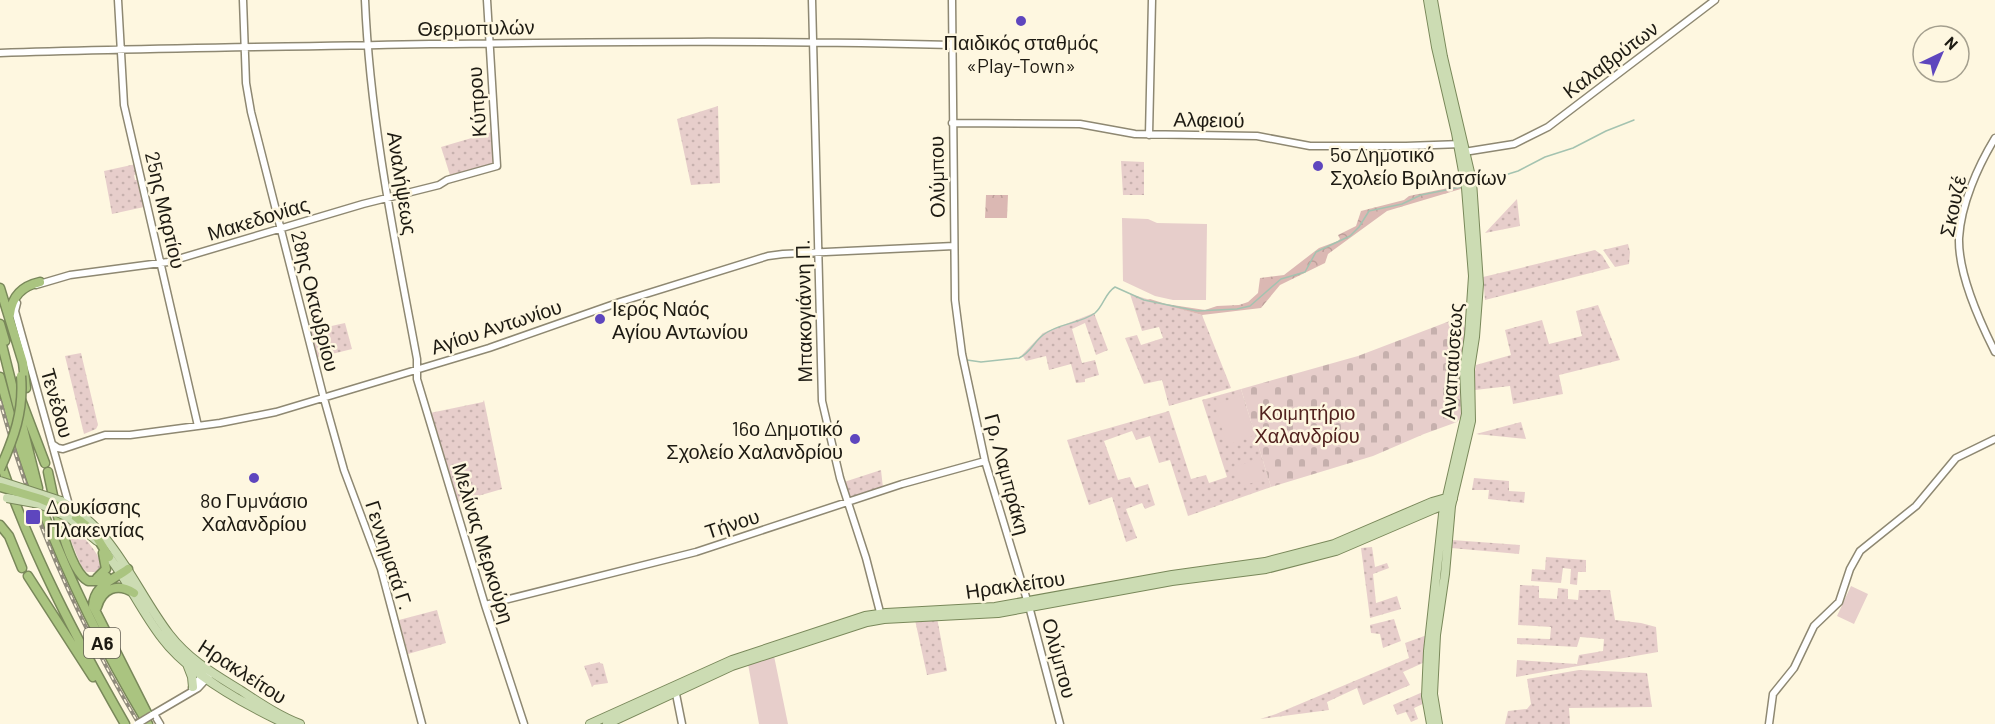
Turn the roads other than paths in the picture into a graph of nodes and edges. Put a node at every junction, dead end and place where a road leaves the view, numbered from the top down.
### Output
1 (118, 0) edge
2 (243, 0) edge
3 (365, 0) edge
4 (487, 0) edge
5 (812, 0) edge
6 (952, 0) edge
7 (1152, 0) edge
8 (1428, 0) edge
9 (1433, 0) edge
10 (1715, 0) edge
11 (813, 42) junction
12 (489, 44) junction
13 (367, 45) junction
14 (952, 45) junction
15 (245, 47) junction
16 (121, 49) junction
17 (0, 53) edge
18 (952, 123) junction
19 (1554, 123) joint
20 (1150, 135) junction
21 (1995, 138) edge
22 (1463, 148) junction
23 (497, 166) joint
24 (388, 197) junction
25 (281, 229) junction
26 (954, 246) junction
27 (819, 252) junction
28 (162, 264) junction
29 (39, 282) dead end
30 (0, 288) edge
31 (0, 306) edge
32 (12, 314) junction
33 (0, 324) edge
34 (1, 341) edge
35 (1995, 352) edge
36 (962, 354) joint
37 (417, 370) junction
38 (23, 375) junction
39 (0, 377) edge
40 (324, 398) junction
41 (198, 426) junction
42 (1995, 439) edge
43 (52, 444) junction
44 (0, 461) edge
45 (986, 461) junction
46 (0, 470) edge
47 (0, 483) edge
48 (4, 498) edge
49 (1449, 502) junction
50 (848, 503) junction
51 (66, 508) junction
52 (45, 517) junction
53 (0, 525) edge
54 (26, 530) junction
55 (97, 542) junction
56 (109, 556) junction
57 (123, 569) junction
58 (80, 574) junction
59 (134, 594) junction
60 (1028, 604) junction
61 (485, 605) junction
62 (882, 613) junction
63 (98, 616) junction
64 (864, 623) junction
65 (186, 663) junction
66 (207, 674) junction
67 (242, 679) dead end
68 (234, 686) junction
69 (191, 690) junction
70 (675, 690) junction
71 (152, 720) edge
72 (123, 724) edge
73 (137, 724) edge
74 (160, 724) edge
75 (286, 724) edge
76 (300, 724) edge
77 (422, 724) edge
78 (524, 724) edge
79 (590, 724) edge
80 (607, 724) edge
81 (682, 724) edge
82 (1060, 724) edge
83 (1431, 724) edge
84 (1438, 724) edge
85 (1769, 724) edge

1 - 16 street, 25ης Μαρτίου
2 - 15 street, 28ης Οκτωβρίου
3 - 13 street, Αναλήψεως
4 - 12 street, Κύπρου
5 - 11 street, Μπακογιάννη Π.
6 - 14 street, Ολύμπου
7 - 20 street
8 - 22 main road, Αναπαύσεως
9 - 22 main road, Αναπαύσεως
10 - 19 street, Καλαβρύτων
11 - 12 street, Θερμοπυλών
11 - 14 street, Θερμοπυλών
11 - 27 street, Μπακογιάννη Π.
12 - 13 street, Θερμοπυλών
12 - 23 street, Κύπρου
13 - 15 street, Θερμοπυλών
13 - 24 street, Αναλήψεως
14 - 18 street, Ολύμπου
15 - 16 street, Θερμοπυλών
15 - 25 street, 28ης Οκτωβρίου
16 - 17 street, Θερμοπυλών
16 - 28 street, 25ης Μαρτίου
18 - 20 street, Αλφειού
18 - 26 street, Ολύμπου
19 - 22 street, Αλφειού
20 - 22 street, Αλφειού
21 - 35 street, Σκουζέ
22 - 49 main road, Αναπαύσεως
22 - 49 main road, Αναπαύσεως
23 - 24 street, Μακεδονίας
24 - 25 street, Μακεδονίας
24 - 37 street, Αναλήψεως
25 - 28 street, Μακεδονίας
25 - 40 street, 28ης Οκτωβρίου
26 - 27 street, Αγίου Αντωνίου
26 - 36 street, Ολύμπου
27 - 37 street, Αγίου Αντωνίου
27 - 50 street, Μπακογιάννη Π.
28 - 32 street, Μακεδονίας
28 - 41 street, 25ης Μαρτίου
29 - 32 highway
30 - 32 highway
31 - 38 highway
32 - 38 highway
32 - 43 street, Τενέδου
33 - 58 highway
34 - 52 highway
36 - 45 street, Γρ, Λαμπράκη
37 - 40 street, Αγίου Αντωνίου
37 - 61 street, Μελίνας Μερκούρη
38 - 46 highway, bridge
39 - 52 highway, Α6
40 - 41 street, Αγίου Αντωνίου
40 - 77 street, Γεννηματά Γ.
41 - 43 street, Αγίου Αντωνίου
42 - 85 street
43 - 51 street, Τενέδου
44 - 54 highway, Α6
45 - 50 street, Τήνου
45 - 60 street, Γρ, Λαμπράκη
47 - 51 highway, bridge
47 - 54 highway
48 - 51 main road, bridge
49 - 60 main road, Ηρακλείτου
49 - 83 main road, Αναπαύσεως
49 - 84 main road, Αναπαύσεως
50 - 61 street, Τήνου
50 - 62 street, Μπακογιάννη Π.
51 - 55 main road, Ηρακλείτου
51 - 56 highway
51 - 57 main road, Ηρακλείτου
52 - 71 highway, Α6
53 - 72 highway
54 - 72 highway, Α6
55 - 56 main road, Ηρακλείτου
55 - 58 highway
56 - 57 main road, Ηρακλείτου
57 - 58 highway
57 - 59 main road, Ηρακλείτου
57 - 63 highway
57 - 66 main road, Ηρακλείτου
59 - 63 highway
59 - 65 main road, Ηρακλείτου
60 - 62 main road, Ηρακλείτου
60 - 64 main road, Ηρακλείτου
60 - 82 street, Ολύμπου
61 - 78 street, Μελίνας Μερκούρη
62 - 64 street
62 - 70 main road, Ηρακλείτου
63 - 71 highway
64 - 70 main road, Ηρακλείτου
65 - 66 main road, Ηρακλείτου
65 - 69 main road
66 - 68 main road, Ηρακλείτου
66 - 69 street
66 - 75 main road, Ηρακλείτου
67 - 68 main road
68 - 76 main road, Ηρακλείτου
69 - 71 street
70 - 79 main road, Ηρακλείτου
70 - 80 main road, Ηρακλείτου
70 - 81 street
71 - 73 street, bridge
71 - 74 street

